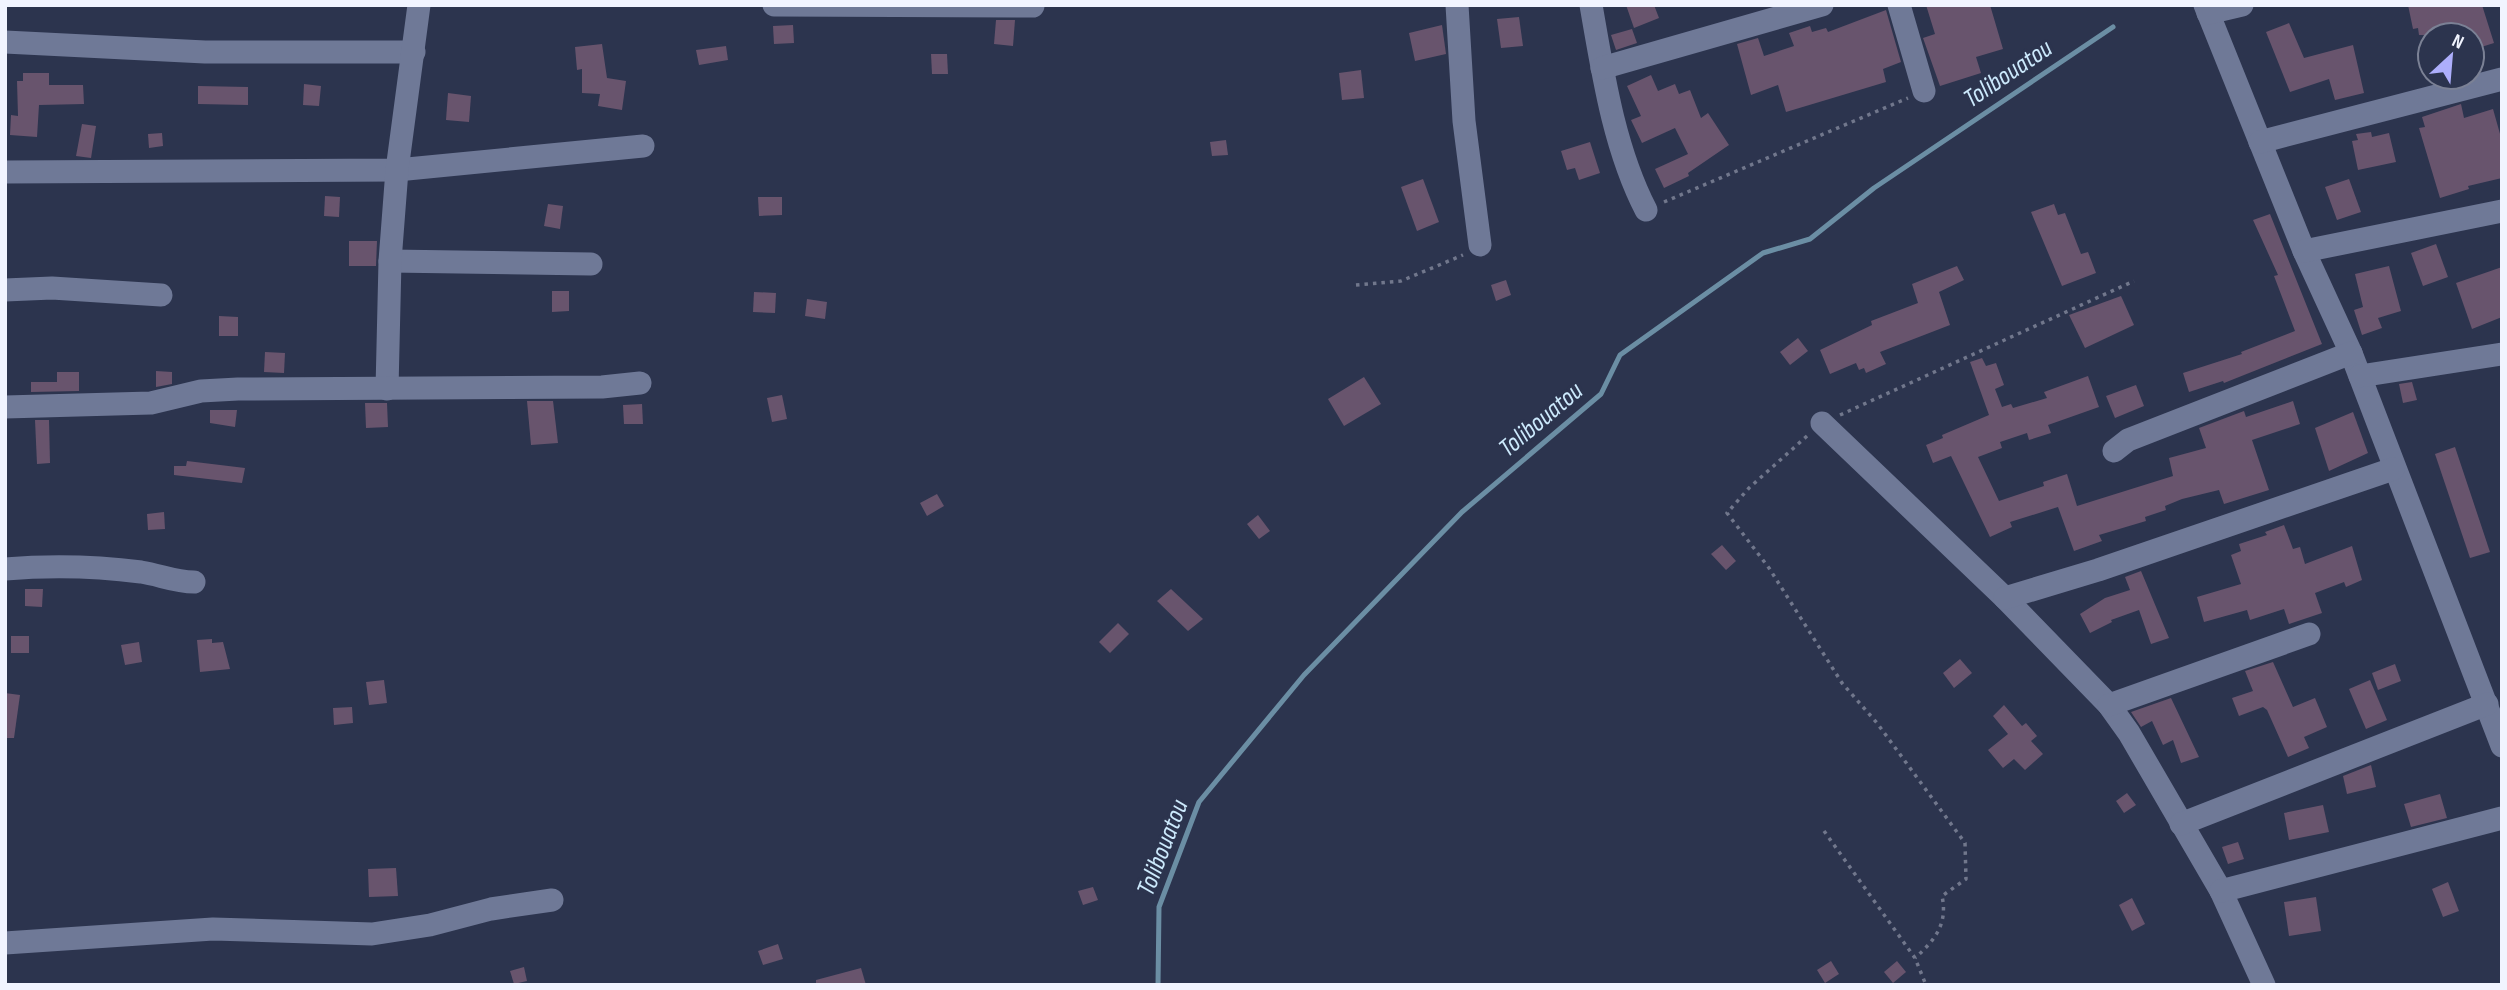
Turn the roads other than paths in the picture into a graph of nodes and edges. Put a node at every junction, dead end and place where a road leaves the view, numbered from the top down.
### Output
1 (419, 5) edge
2 (774, 5) edge
3 (1457, 5) edge
4 (1591, 5) edge
5 (1822, 5) edge
6 (1899, 5) edge
7 (2242, 5) edge
8 (1033, 6) edge
9 (2207, 9) edge
10 (5, 42) edge
11 (414, 52) junction
12 (1602, 68) junction
13 (2502, 79) edge
14 (1924, 91) road end
15 (2260, 142) junction
16 (643, 146) dead end
17 (397, 170) junction
18 (5, 172) edge
19 (1646, 210) road end
20 (2502, 211) edge
21 (1480, 245) road end
22 (2304, 251) junction
23 (390, 261) junction
24 (591, 264) dead end
25 (5, 290) edge
26 (161, 295) dead end
27 (2351, 352) junction
28 (2502, 354) edge
29 (2360, 376) junction
30 (640, 383) dead end
31 (387, 389) junction
32 (5, 407) edge
33 (1822, 423) road end
34 (2113, 451) dead end
35 (2393, 469) junction
36 (5, 569) edge
37 (194, 582) dead end
38 (2005, 598) junction
39 (2309, 634) dead end
40 (2109, 705) junction
41 (2493, 708) edge
42 (2502, 746) edge
43 (2502, 818) edge
44 (2181, 824) junction
45 (2221, 891) junction
46 (552, 900) dead end
47 (5, 943) edge
48 (2264, 985) edge

1 - 11 street
2 - 8 street
3 - 21 street
4 - 12 street
5 - 12 street
6 - 14 street
7 - 9 street
9 - 15 street
10 - 11 street
11 - 17 street
12 - 19 street
13 - 15 street
15 - 22 street
16 - 17 street
17 - 18 street
17 - 23 street
20 - 22 street
22 - 27 street
23 - 24 street
23 - 31 street
25 - 26 street
27 - 29 street
27 - 34 street
28 - 29 street
29 - 35 street
30 - 31 street
31 - 32 street
33 - 38 street
35 - 38 street
35 - 41 street
36 - 37 street
38 - 40 street
39 - 40 street
40 - 44 street
41 - 42 street
41 - 44 street
43 - 45 street
44 - 45 street
45 - 48 street
46 - 47 street

